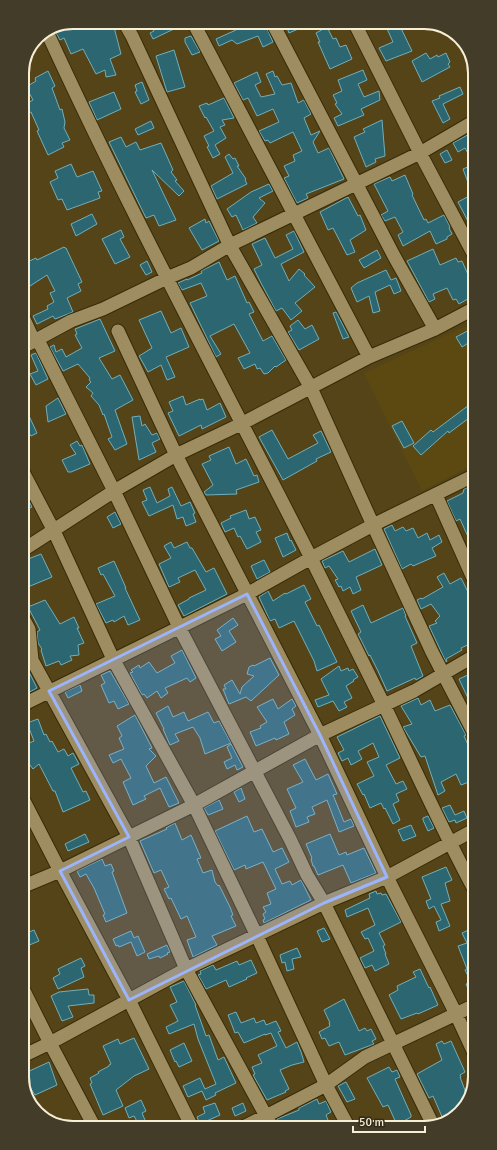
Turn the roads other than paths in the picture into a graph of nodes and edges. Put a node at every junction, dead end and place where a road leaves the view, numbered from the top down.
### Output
1 (128, 29) edge
2 (197, 29) edge
3 (276, 29) edge
4 (358, 29) edge
5 (49, 36) edge
6 (468, 124) edge
7 (420, 153) junction
8 (468, 244) edge
9 (468, 312) edge
10 (435, 329) junction
11 (118, 331) dead end
12 (29, 334) edge
13 (33, 345) edge
14 (369, 357) junction
15 (311, 388) junction
16 (242, 424) junction
17 (176, 455) junction
18 (468, 479) edge
19 (29, 484) edge
20 (114, 491) junction
21 (436, 495) junction
22 (373, 525) junction
23 (54, 532) junction
24 (29, 547) edge
25 (311, 558) junction
26 (468, 567) edge
27 (247, 594) junction
28 (179, 627) junction
29 (29, 629) edge
30 (113, 659) junction
31 (468, 660) edge
32 (444, 674) junction
33 (49, 691) junction
34 (29, 701) edge
35 (384, 705) junction
36 (468, 721) edge
37 (320, 735) junction
38 (255, 772) junction
39 (194, 805) junction
40 (29, 811) edge
41 (468, 833) edge
42 (129, 837) junction
43 (448, 843) junction
44 (60, 871) junction
45 (387, 877) junction
46 (468, 880) edge
47 (29, 884) edge
48 (324, 903) junction
49 (257, 936) junction
50 (186, 969) junction
51 (129, 1000) junction
52 (29, 1001) edge
53 (468, 1008) edge
54 (456, 1014) junction
55 (468, 1040) edge
56 (50, 1043) junction
57 (394, 1043) junction
58 (29, 1053) edge
59 (326, 1085) junction
60 (91, 1121) edge
61 (189, 1121) edge
62 (269, 1121) edge
63 (345, 1121) edge
64 (431, 1121) edge

1 - 15 street
2 - 14 street
3 - 10 street
4 - 7 street
5 - 16 street
6 - 7 street
7 - 8 street
7 - 13 street
9 - 10 street
10 - 14 street
11 - 17 street
12 - 13 street
13 - 20 street
14 - 15 street
15 - 16 street
15 - 22 street
16 - 17 street
16 - 25 street
17 - 20 street
17 - 27 street
18 - 21 street
19 - 23 street
20 - 23 street
20 - 28 street
21 - 22 street
21 - 26 street
22 - 25 street
22 - 32 street
23 - 24 street
23 - 30 street
25 - 27 street
25 - 35 street
27 - 28 street
27 - 37 street
28 - 30 street
28 - 38 street
29 - 33 street
30 - 33 street
30 - 39 street
31 - 32 street
32 - 35 street
32 - 36 street
33 - 34 street
33 - 42 street
35 - 37 street
35 - 43 street
37 - 38 street
37 - 45 street
38 - 39 street
38 - 48 street
39 - 42 street
39 - 49 street
40 - 44 street
41 - 43 street
42 - 44 street
42 - 50 street
43 - 45 street
43 - 46 street
44 - 47 street
44 - 51 street
45 - 48 street
45 - 54 street
48 - 49 street
48 - 57 street
49 - 50 street
49 - 59 street
50 - 51 street
50 - 62 street
51 - 56 street
51 - 61 street
52 - 56 street
53 - 54 street
54 - 55 street
54 - 57 street
56 - 58 street
56 - 60 street
57 - 59 street
57 - 64 street
59 - 62 street
59 - 63 street

